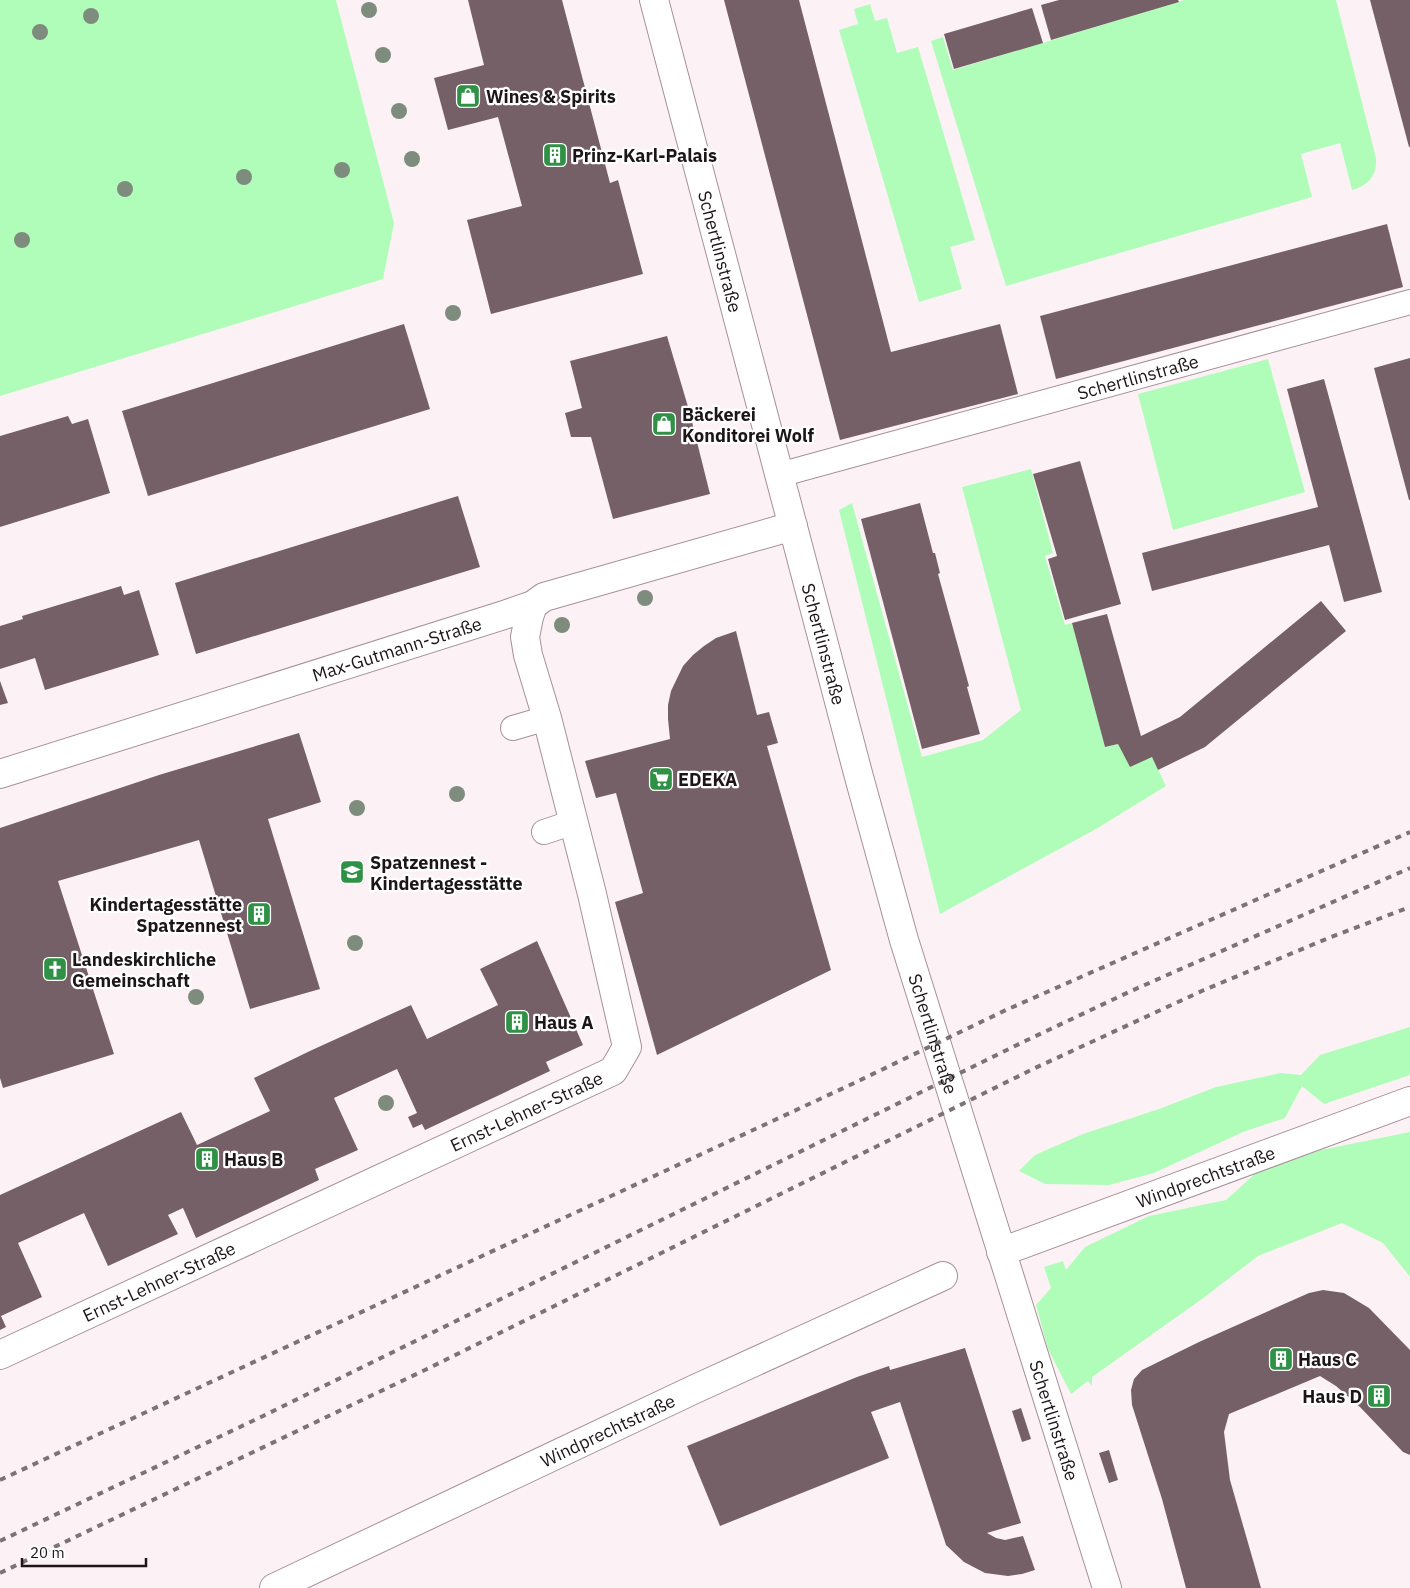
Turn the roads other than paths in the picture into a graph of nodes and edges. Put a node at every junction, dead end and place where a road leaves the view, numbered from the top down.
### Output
1 (654, 0) edge
2 (1410, 302) edge
3 (780, 475) junction
4 (793, 526) junction
5 (533, 605) junction
6 (547, 718) junction
7 (513, 728) dead end
8 (0, 774) edge
9 (574, 822) junction
10 (544, 832) dead end
11 (1410, 1101) edge
12 (1001, 1252) junction
13 (943, 1276) dead end
14 (0, 1355) edge
15 (274, 1588) edge
16 (1107, 1588) edge

1 - 3 street, Schertlinstraße
2 - 3 lane, Schertlinstraße
3 - 4 street, Schertlinstraße
4 - 5 street, Max-Gutmann-Straße
4 - 12 street, Schertlinstraße
5 - 6 street, Ernst-Lehner-Straße
5 - 8 street, Max-Gutmann-Straße
6 - 7 lane
6 - 9 street, Ernst-Lehner-Straße
9 - 10 lane
9 - 14 street, Ernst-Lehner-Straße
11 - 12 street, Windprechtstraße
12 - 16 street, Schertlinstraße
13 - 15 street, Windprechtstraße

